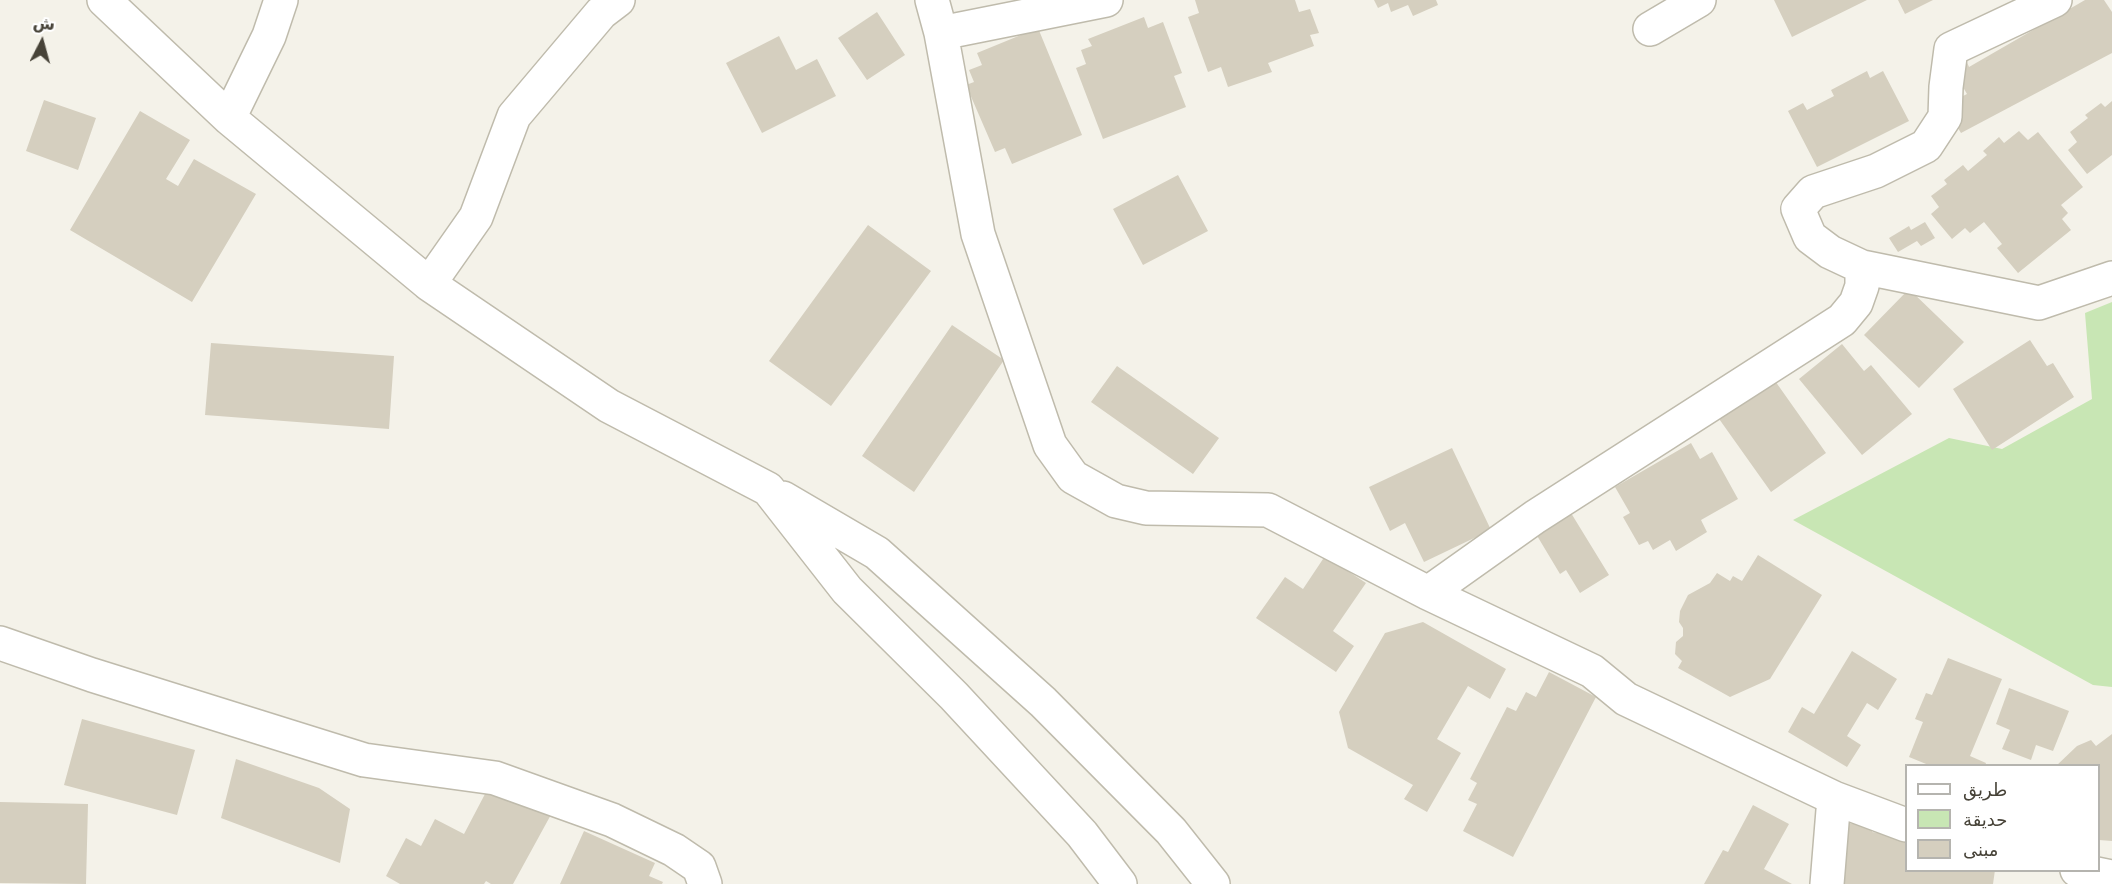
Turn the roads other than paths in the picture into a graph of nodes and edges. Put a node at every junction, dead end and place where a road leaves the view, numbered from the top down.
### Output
1 (104, 0) edge
2 (281, 0) edge
3 (618, 0) edge
4 (932, 0) edge
5 (1106, 0) edge
6 (1699, 0) edge
7 (2055, 0) edge
8 (1650, 29) dead end
9 (941, 33) junction
10 (229, 118) junction
11 (1862, 267) junction
12 (2112, 278) edge
13 (429, 284) junction
14 (768, 489) junction
15 (1428, 593) junction
16 (0, 643) edge
17 (1834, 798) junction
18 (1905, 825) edge
19 (2061, 872) edge
20 (2087, 872) edge
21 (2112, 877) edge
22 (705, 884) edge
23 (1120, 884) edge
24 (1213, 884) edge
25 (1827, 884) edge
26 (2073, 884) edge

1 - 10 street
2 - 10 street
3 - 13 street
4 - 9 street
5 - 9 street
6 - 8 street
7 - 11 street
9 - 15 street
10 - 13 street
11 - 12 street
11 - 15 street
13 - 14 street
14 - 23 street
14 - 24 street
15 - 17 street
16 - 22 street
17 - 18 street
17 - 25 street
19 - 26 street
20 - 21 street

